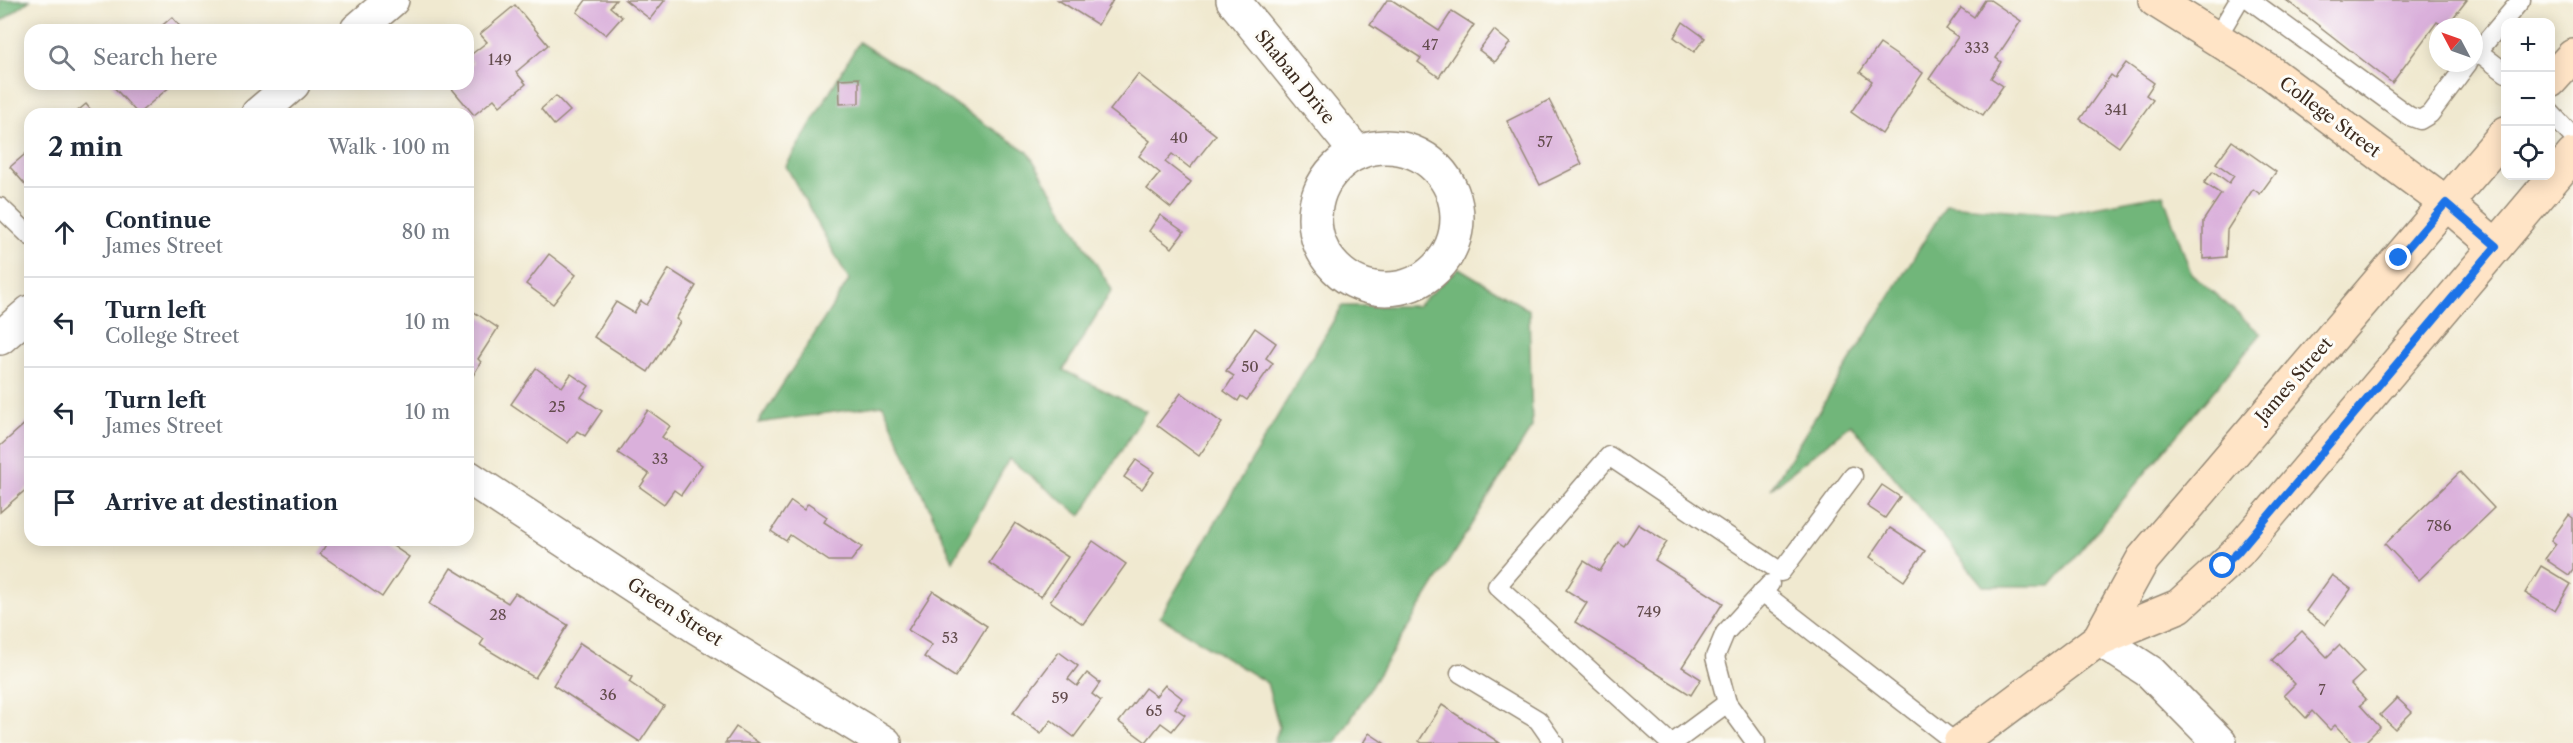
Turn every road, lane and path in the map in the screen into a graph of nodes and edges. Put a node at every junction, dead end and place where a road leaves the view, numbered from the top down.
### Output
1 (392, 0) edge
2 (1233, 0) edge
3 (2155, 0) edge
4 (2239, 0) edge
5 (2250, 0) edge
6 (2521, 0) edge
7 (364, 24) edge
8 (2216, 39) junction
9 (2483, 45) edge
10 (2573, 56) edge
11 (2483, 62) edge
12 (2462, 72) edge
13 (2503, 72) edge
14 (2555, 76) edge
15 (286, 90) edge
16 (265, 108) edge
17 (2555, 117) edge
18 (2573, 137) edge
19 (2501, 138) edge
20 (1357, 153) junction
21 (2573, 155) edge
22 (2446, 203) junction
23 (0, 207) edge
24 (24, 230) edge
25 (2496, 246) junction
26 (24, 317) edge
27 (0, 338) edge
28 (1852, 476) dead end
29 (474, 481) edge
30 (1781, 572) junction
31 (1762, 592) junction
32 (2098, 639) junction
33 (1460, 673) dead end
34 (1727, 703) junction
35 (885, 743) edge
36 (1554, 743) edge
37 (1671, 743) edge
38 (1756, 743) edge
39 (1958, 743) edge
40 (2220, 743) edge

1 - 7 street
2 - 20 street, Shaban Drive
3 - 8 main road, College Street
4 - 8 lane
5 - 12 lane
6 - 9 lane
8 - 22 main road, College Street
10 - 14 main road
11 - 13 lane
15 - 16 street
17 - 18 lane
19 - 22 main road, James Street
20 - 20 street
21 - 25 main road, James Street
22 - 25 main road, College Street
22 - 32 main road, James Street
23 - 24 lane
25 - 32 main road, James Street
26 - 27 street
28 - 30 lane
29 - 35 street, Green Street
30 - 31 lane
30 - 37 lane
31 - 34 lane
31 - 39 lane
32 - 39 main road, James Street
32 - 40 street
33 - 36 lane
34 - 37 lane
34 - 38 lane

